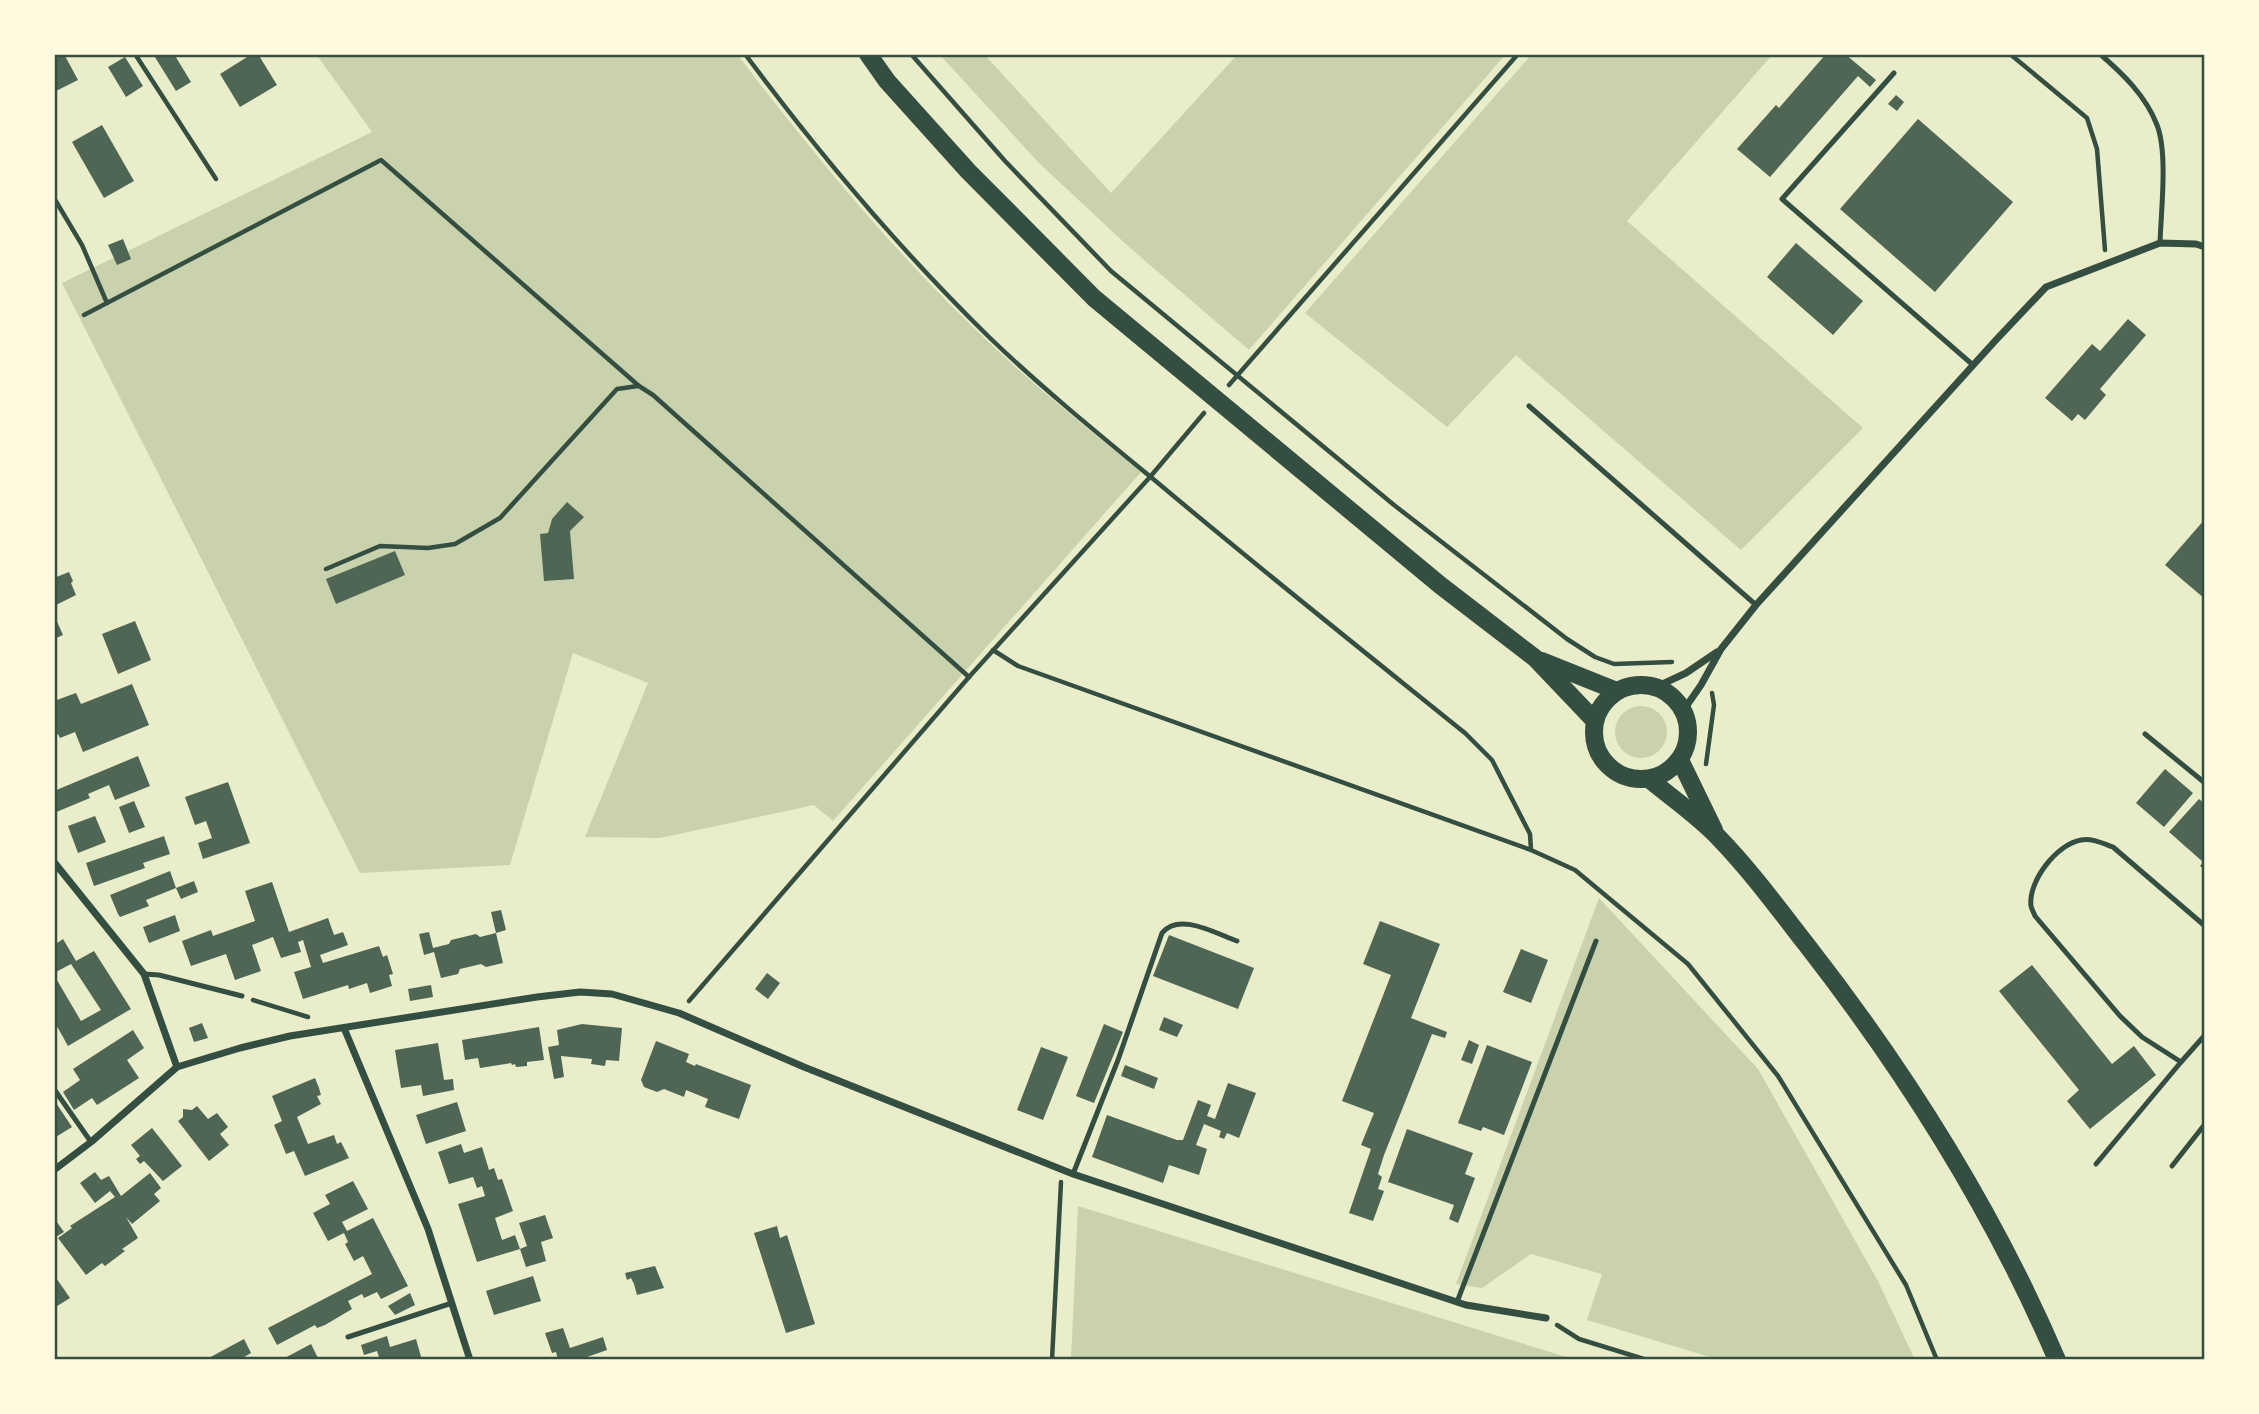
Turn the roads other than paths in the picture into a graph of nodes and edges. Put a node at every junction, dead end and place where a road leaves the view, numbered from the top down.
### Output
1 (868, 54) edge
2 (2100, 54) edge
3 (1894, 73) dead end
4 (2160, 243) junction
5 (2205, 247) edge
6 (1973, 365) junction
7 (1529, 406) dead end
8 (1756, 605) junction
9 (1721, 649) junction
10 (1535, 658) junction
11 (1656, 687) junction
12 (1617, 691) junction
13 (1683, 711) junction
14 (1595, 721) junction
15 (2144, 734) dead end
16 (1679, 760) junction
17 (1649, 779) junction
18 (2205, 783) edge
19 (1717, 836) junction
20 (54, 862) edge
21 (2205, 926) edge
22 (1237, 941) dead end
23 (1596, 941) dead end
24 (144, 974) junction
25 (242, 996) road end
26 (344, 1028) junction
27 (2205, 1035) edge
28 (2181, 1062) junction
29 (177, 1067) junction
30 (54, 1089) edge
31 (2205, 1124) edge
32 (91, 1142) junction
33 (2096, 1164) dead end
34 (2172, 1166) dead end
35 (54, 1170) edge
36 (1073, 1174) junction
37 (1457, 1302) junction
38 (452, 1303) junction
39 (1546, 1318) road end
40 (348, 1337) dead end
41 (470, 1360) edge
42 (2057, 1360) edge

1 - 10 main road
2 - 4 lane
3 - 6 lane
4 - 5 street
4 - 6 street
6 - 8 street
7 - 8 lane
8 - 9 street
9 - 11 street
9 - 13 street
10 - 12 main road
10 - 14 main road
11 - 12 main road
11 - 13 main road
12 - 14 main road
13 - 16 main road
14 - 17 main road
15 - 18 lane
16 - 17 main road
16 - 19 main road
17 - 19 main road
19 - 42 main road
20 - 24 street
21 - 28 lane
22 - 36 lane
23 - 37 lane
24 - 25 lane
24 - 29 street
26 - 29 street
26 - 36 street
26 - 38 street
27 - 28 lane
28 - 33 lane
29 - 32 street
30 - 32 lane
31 - 34 lane
32 - 35 street
36 - 37 street
37 - 39 street
38 - 40 lane
38 - 41 street

